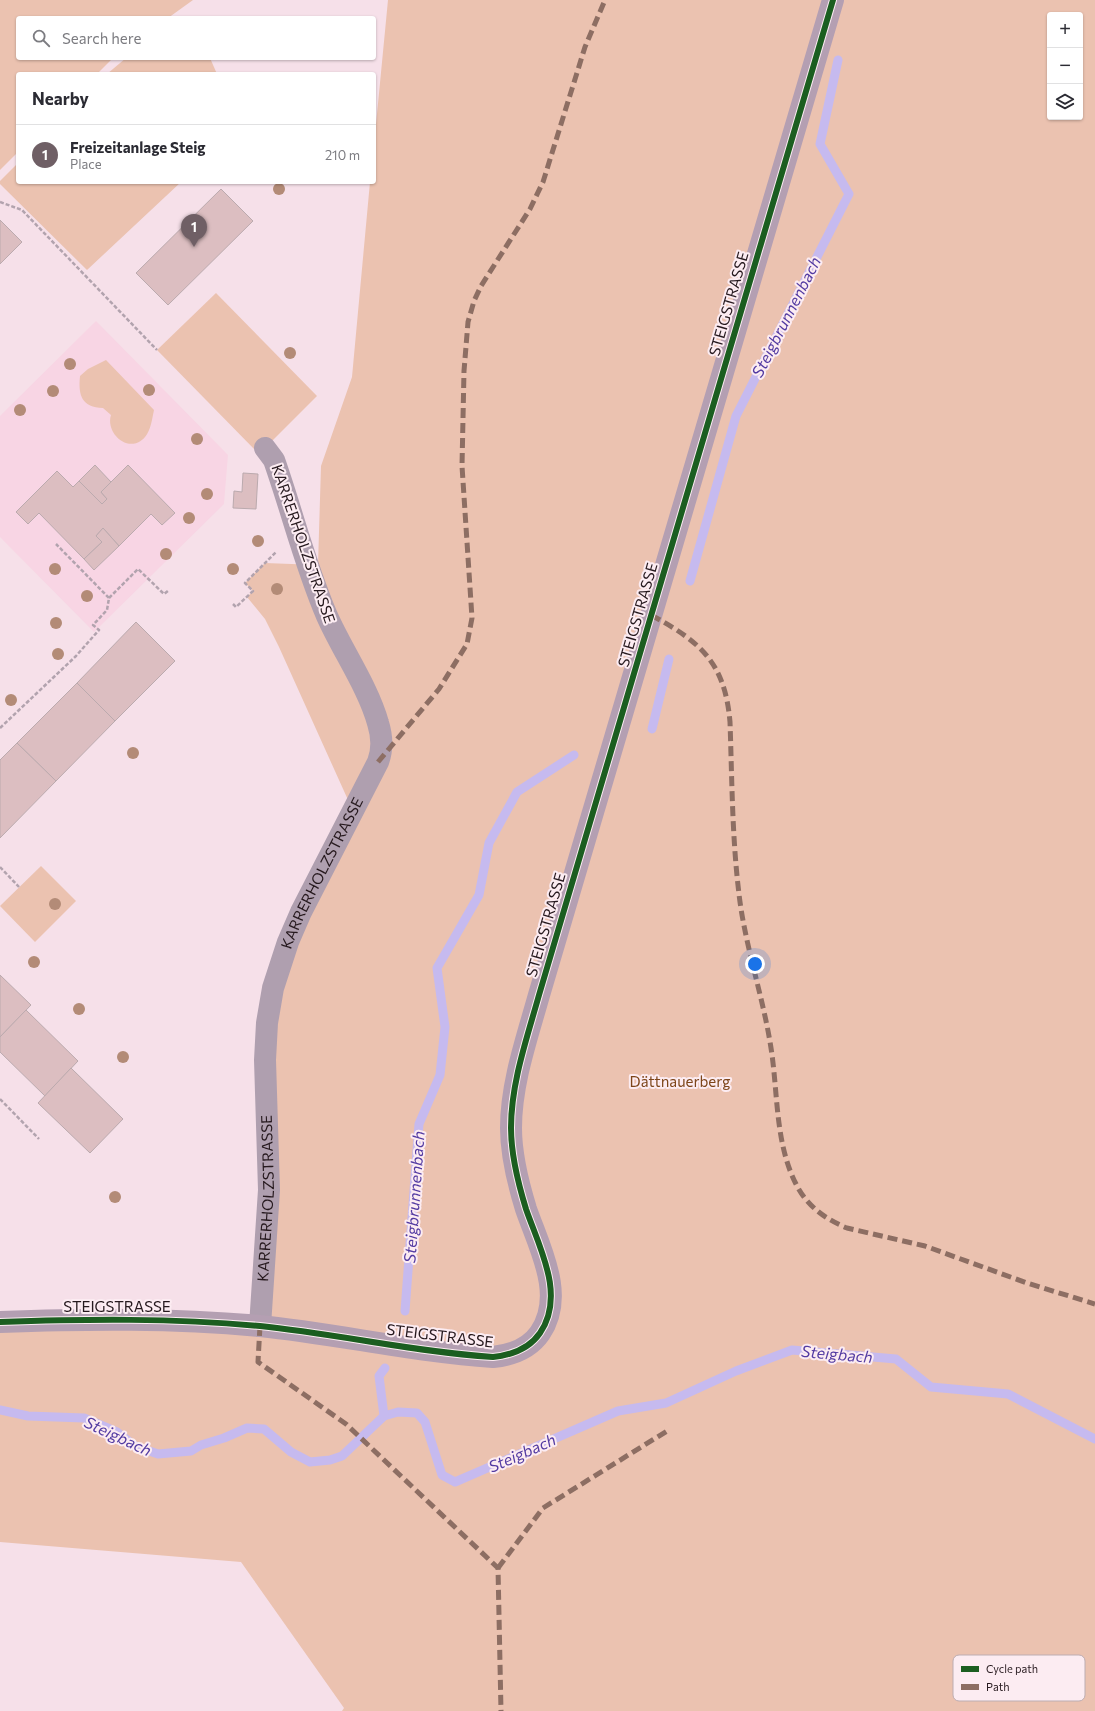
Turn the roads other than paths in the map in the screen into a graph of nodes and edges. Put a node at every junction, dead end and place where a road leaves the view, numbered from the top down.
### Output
1 (833, 0) edge
2 (265, 448) dead end
3 (0, 1322) edge
4 (260, 1326) junction

1 - 4 main road, STEIGSTRASSE
2 - 4 lane, KARRERHOLZSTRASSE
3 - 4 main road, STEIGSTRASSE

